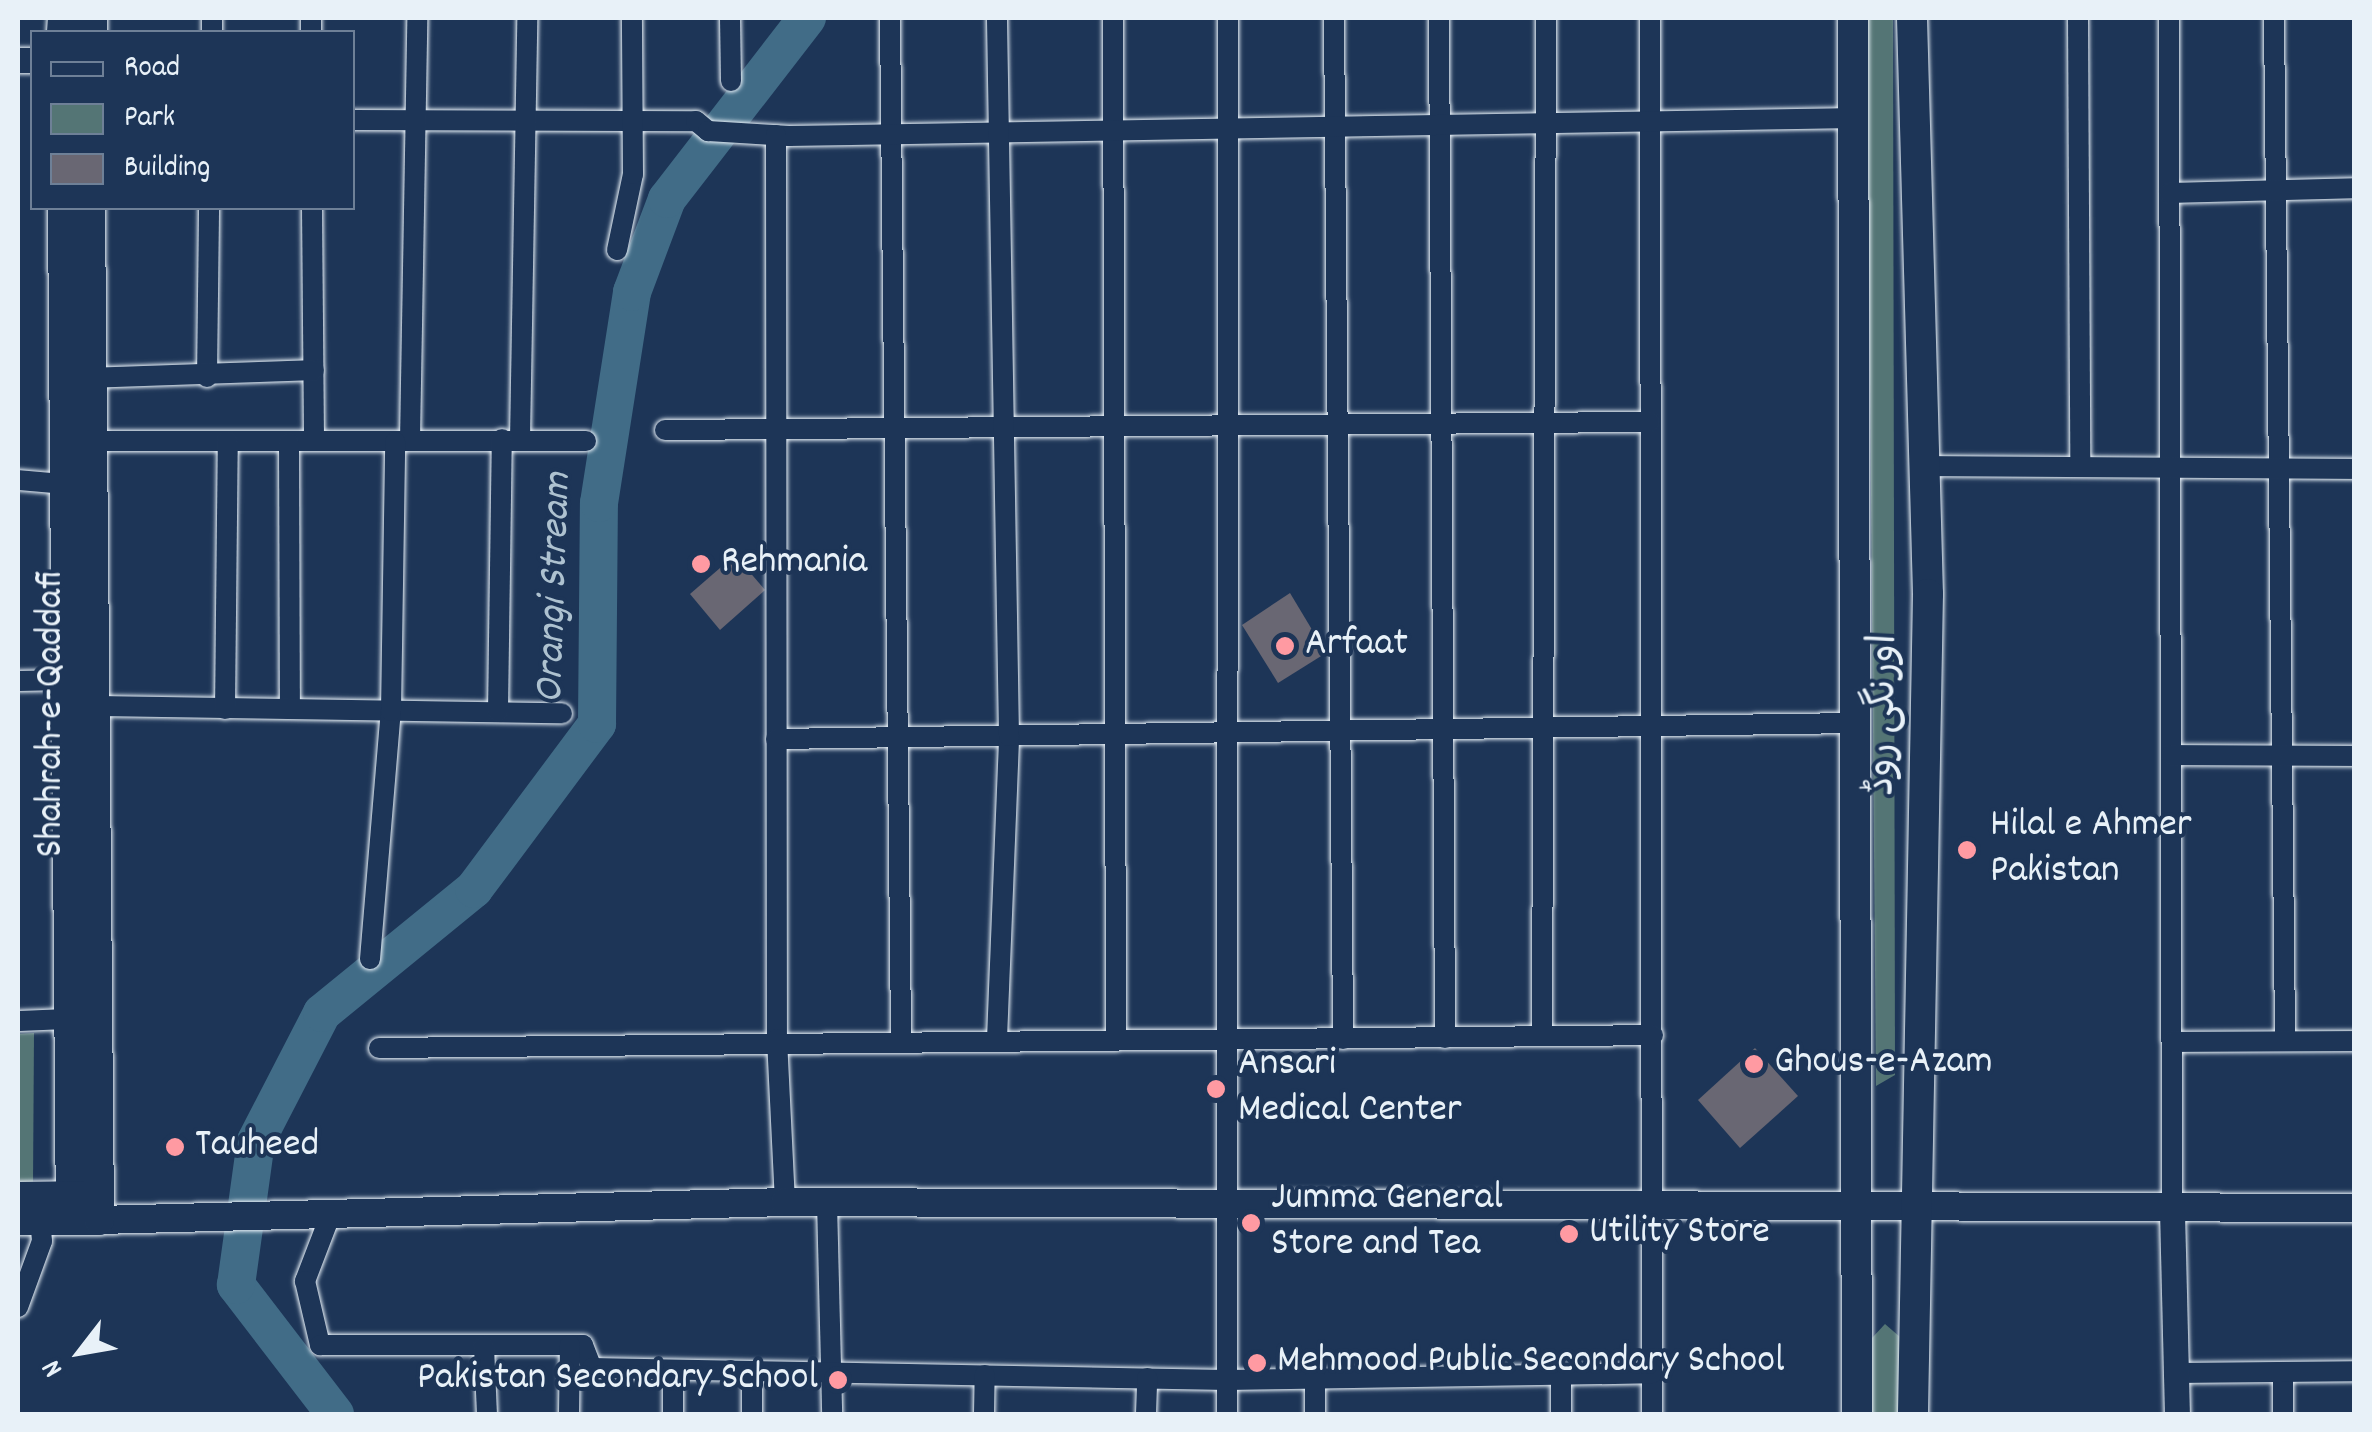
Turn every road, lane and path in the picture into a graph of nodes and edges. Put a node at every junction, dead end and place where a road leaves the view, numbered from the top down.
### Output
1 (417, 18) edge
2 (526, 18) edge
3 (632, 18) edge
4 (730, 18) edge
5 (890, 18) edge
6 (998, 18) edge
7 (1113, 18) edge
8 (1228, 18) edge
9 (1334, 18) edge
10 (1439, 18) edge
11 (1546, 18) edge
12 (1650, 18) edge
13 (1853, 18) edge
14 (1912, 18) edge
15 (2078, 18) edge
16 (2168, 18) edge
17 (2274, 18) edge
18 (731, 82) dead end
19 (1650, 116) junction
20 (1547, 118) junction
21 (1856, 118) junction
22 (355, 120) edge
23 (416, 120) junction
24 (524, 120) junction
25 (1442, 120) junction
26 (634, 121) junction
27 (1336, 121) junction
28 (1227, 122) junction
29 (1115, 126) junction
30 (1003, 130) junction
31 (894, 133) junction
32 (782, 136) junction
33 (2354, 188) edge
34 (2276, 190) junction
35 (2169, 194) junction
36 (62, 210) edge
37 (90, 210) edge
38 (209, 210) edge
39 (312, 210) edge
40 (617, 250) dead end
41 (314, 370) junction
42 (207, 377) junction
43 (89, 378) junction
44 (1650, 422) junction
45 (1545, 423) junction
46 (1338, 424) junction
47 (1443, 424) junction
48 (1230, 425) junction
49 (1116, 429) junction
50 (664, 430) dead end
51 (776, 430) junction
52 (896, 431) junction
53 (1003, 432) junction
54 (511, 439) junction
55 (92, 440) junction
56 (228, 440) junction
57 (314, 441) junction
58 (403, 441) junction
59 (586, 441) dead end
60 (290, 442) junction
61 (1927, 466) junction
62 (2080, 467) junction
63 (2170, 468) junction
64 (2279, 468) junction
65 (2354, 469) edge
66 (18, 480) edge
67 (64, 484) junction
68 (18, 680) edge
69 (66, 680) junction
70 (92, 706) junction
71 (226, 709) junction
72 (290, 710) junction
73 (391, 711) junction
74 (498, 712) junction
75 (562, 713) dead end
76 (1857, 723) junction
77 (1654, 727) junction
78 (1544, 728) junction
79 (1444, 730) junction
80 (1341, 731) junction
81 (1228, 732) junction
82 (1113, 734) junction
83 (1008, 736) junction
84 (898, 738) junction
85 (776, 739) junction
86 (2170, 755) junction
87 (2282, 755) junction
88 (2354, 756) edge
89 (370, 959) dead end
90 (68, 1019) junction
91 (18, 1021) edge
92 (1652, 1035) junction
93 (1542, 1036) junction
94 (996, 1038) junction
95 (1445, 1038) junction
96 (776, 1039) junction
97 (901, 1039) junction
98 (1344, 1039) junction
99 (1116, 1040) junction
100 (2354, 1040) edge
101 (1228, 1041) junction
102 (2285, 1041) junction
103 (2172, 1042) junction
104 (379, 1048) dead end
105 (18, 1196) edge
106 (1227, 1201) junction
107 (785, 1202) junction
108 (827, 1202) junction
109 (1652, 1202) junction
110 (1853, 1203) junction
111 (1919, 1205) junction
112 (2354, 1208) edge
113 (2172, 1211) junction
114 (75, 1213) edge
115 (337, 1216) junction
116 (18, 1307) edge
117 (570, 1345) junction
118 (484, 1346) junction
119 (673, 1370) junction
120 (752, 1371) junction
121 (2354, 1371) edge
122 (831, 1372) junction
123 (1652, 1372) junction
124 (2283, 1372) junction
125 (1561, 1373) junction
126 (2176, 1373) junction
127 (985, 1375) junction
128 (1315, 1375) junction
129 (1147, 1378) junction
130 (1227, 1380) junction
131 (486, 1414) edge
132 (568, 1414) edge
133 (673, 1414) edge
134 (752, 1414) edge
135 (832, 1414) edge
136 (984, 1414) edge
137 (1146, 1414) edge
138 (1226, 1414) edge
139 (1315, 1414) edge
140 (1561, 1414) edge
141 (1652, 1414) edge
142 (1857, 1414) edge
143 (1913, 1414) edge
144 (2177, 1414) edge
145 (2283, 1414) edge

1 - 23 street
2 - 24 street
3 - 26 street
4 - 18 street
5 - 31 street
6 - 30 street
7 - 29 street
8 - 28 street
9 - 27 street
10 - 25 street
11 - 20 street
12 - 19 street
13 - 21 main road, اورنگی روڈ
14 - 61 main road, اورنگی روڈ
15 - 62 street
16 - 35 street
17 - 34 street
19 - 20 street
19 - 21 street
19 - 44 street
20 - 25 street
20 - 45 street
21 - 76 main road, اورنگی روڈ
22 - 23 street
23 - 24 street
23 - 58 street
24 - 26 street
24 - 54 street
25 - 27 street
25 - 47 street
26 - 32 street
26 - 40 street
27 - 28 street
27 - 46 street
28 - 29 street
28 - 48 street
29 - 30 street
29 - 49 street
30 - 31 street
30 - 53 street
31 - 32 street
31 - 52 street
32 - 51 street
33 - 34 street
34 - 35 street
34 - 64 street
35 - 63 street
36 - 67 main road, Shahrah-e-Qaddafi
37 - 43 main road, Shahrah-e-Qaddafi
38 - 42 street
39 - 41 street
41 - 42 street
41 - 57 street
42 - 43 street
43 - 55 main road, Shahrah-e-Qaddafi
44 - 45 street
44 - 77 street
45 - 47 street
45 - 78 street
46 - 47 street
46 - 48 street
46 - 80 street
47 - 79 street
48 - 49 street
48 - 81 street
49 - 53 street
49 - 82 street
50 - 51 street
51 - 52 street
51 - 85 street
52 - 53 street
52 - 84 street
53 - 83 street
54 - 58 street
54 - 59 street
54 - 74 street
55 - 56 street
55 - 70 main road, Shahrah-e-Qaddafi
56 - 60 street
56 - 71 street
57 - 58 street
57 - 60 street
58 - 73 street
60 - 72 street
61 - 62 street
61 - 111 main road, اورنگی روڈ
62 - 63 street
63 - 64 street
63 - 86 street
64 - 65 street
64 - 87 street
66 - 67 street
67 - 69 main road, Shahrah-e-Qaddafi
68 - 69 street
69 - 90 main road, Shahrah-e-Qaddafi
70 - 71 street
70 - 114 main road, Shahrah-e-Qaddafi
71 - 72 street
72 - 73 street
73 - 74 street
73 - 89 street
74 - 75 street
76 - 77 street
76 - 110 main road, اورنگی روڈ
77 - 78 street
77 - 92 street
78 - 79 street
78 - 93 street
79 - 80 street
79 - 95 street
80 - 81 street
80 - 98 street
81 - 82 street
81 - 101 street
82 - 83 street
82 - 99 street
83 - 84 street
83 - 94 street
84 - 85 street
84 - 97 street
85 - 96 street
86 - 87 street
86 - 103 street
87 - 88 street
87 - 102 street
90 - 91 street
90 - 114 main road, Shahrah-e-Qaddafi
92 - 93 street
92 - 109 street
93 - 95 street
94 - 97 street
94 - 99 street
95 - 98 street
96 - 97 street
96 - 104 street
96 - 107 street
98 - 101 street
99 - 101 street
100 - 102 street
101 - 106 street
102 - 103 street
103 - 113 street
105 - 114 main road
106 - 108 main road
106 - 109 main road
106 - 130 street
107 - 108 main road
107 - 115 main road
108 - 122 street
109 - 110 main road
109 - 123 street
110 - 111 main road
110 - 142 main road, اورنگی روڈ
111 - 113 main road
111 - 143 main road, اورنگی روڈ
112 - 113 main road
113 - 126 street
114 - 115 main road
114 - 116 street
115 - 118 street
117 - 118 street
117 - 119 street
117 - 132 street
118 - 131 street
119 - 120 street
119 - 133 street
120 - 122 street
120 - 134 street
121 - 124 street
122 - 127 street
122 - 135 street
123 - 125 street
123 - 141 street
124 - 126 street
124 - 145 street
125 - 128 street
125 - 140 street
126 - 144 street
127 - 129 street
127 - 136 street
128 - 130 street
128 - 139 street
129 - 130 street
129 - 137 street
130 - 138 street

